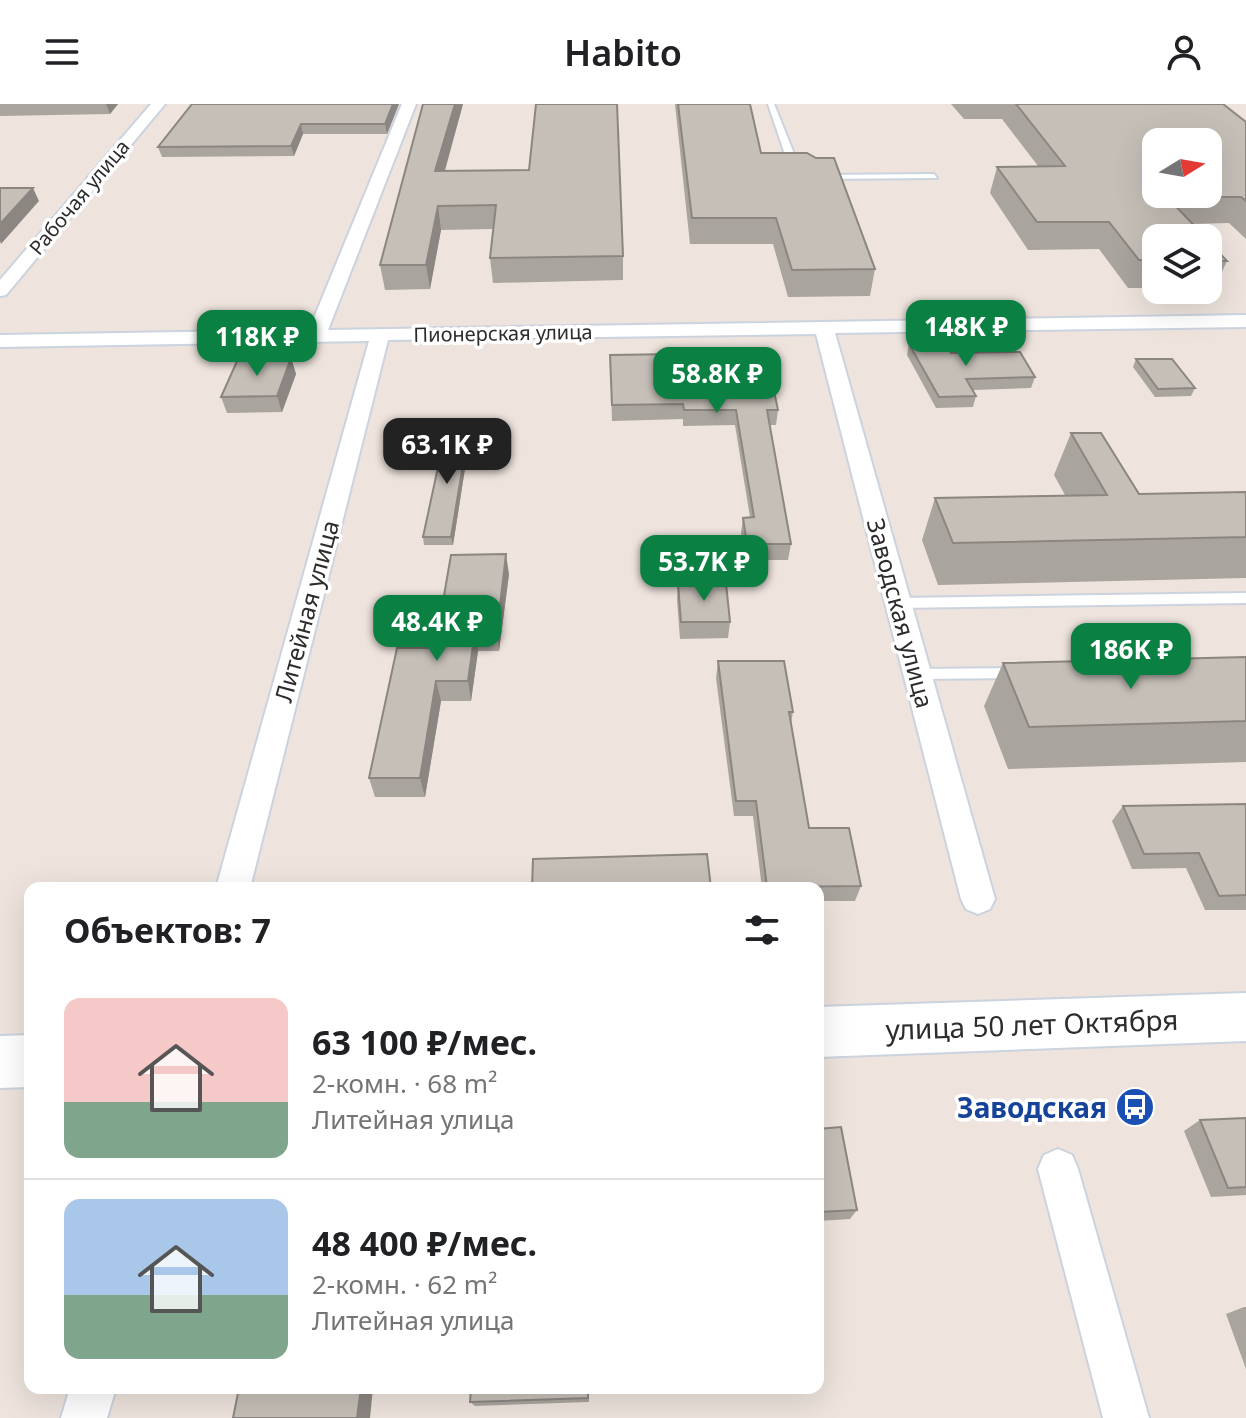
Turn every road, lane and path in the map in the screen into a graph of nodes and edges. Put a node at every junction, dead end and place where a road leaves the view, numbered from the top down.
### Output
1 (158, 104) edge
2 (409, 104) edge
3 (771, 104) edge
4 (934, 176) dead end
5 (0, 291) edge
6 (1246, 321) edge
7 (824, 328) junction
8 (380, 335) junction
9 (316, 336) junction
10 (0, 341) edge
11 (1246, 598) edge
12 (898, 603) junction
13 (1043, 673) edge
14 (917, 674) junction
15 (235, 882) edge
16 (978, 899) dead end
17 (1246, 1017) edge
18 (824, 1032) edge
19 (24, 1061) edge
20 (0, 1062) edge
21 (1058, 1169) dead end
22 (91, 1394) edge
23 (84, 1418) edge
24 (1126, 1418) edge

1 - 5 street, Рабочая улица
2 - 9 street
3 - 4 lane
6 - 7 street, Пионерская улица
7 - 8 street, Пионерская улица
7 - 12 street, Заводская улица
8 - 9 street, Пионерская улица
8 - 15 street, Литейная улица
9 - 10 street, Пионерская улица
11 - 12 lane
12 - 14 street, Заводская улица
13 - 14 lane
14 - 16 street, Заводская улица
17 - 18 main road, улица 50 лет Октября
19 - 20 main road
21 - 24 street
22 - 23 street

